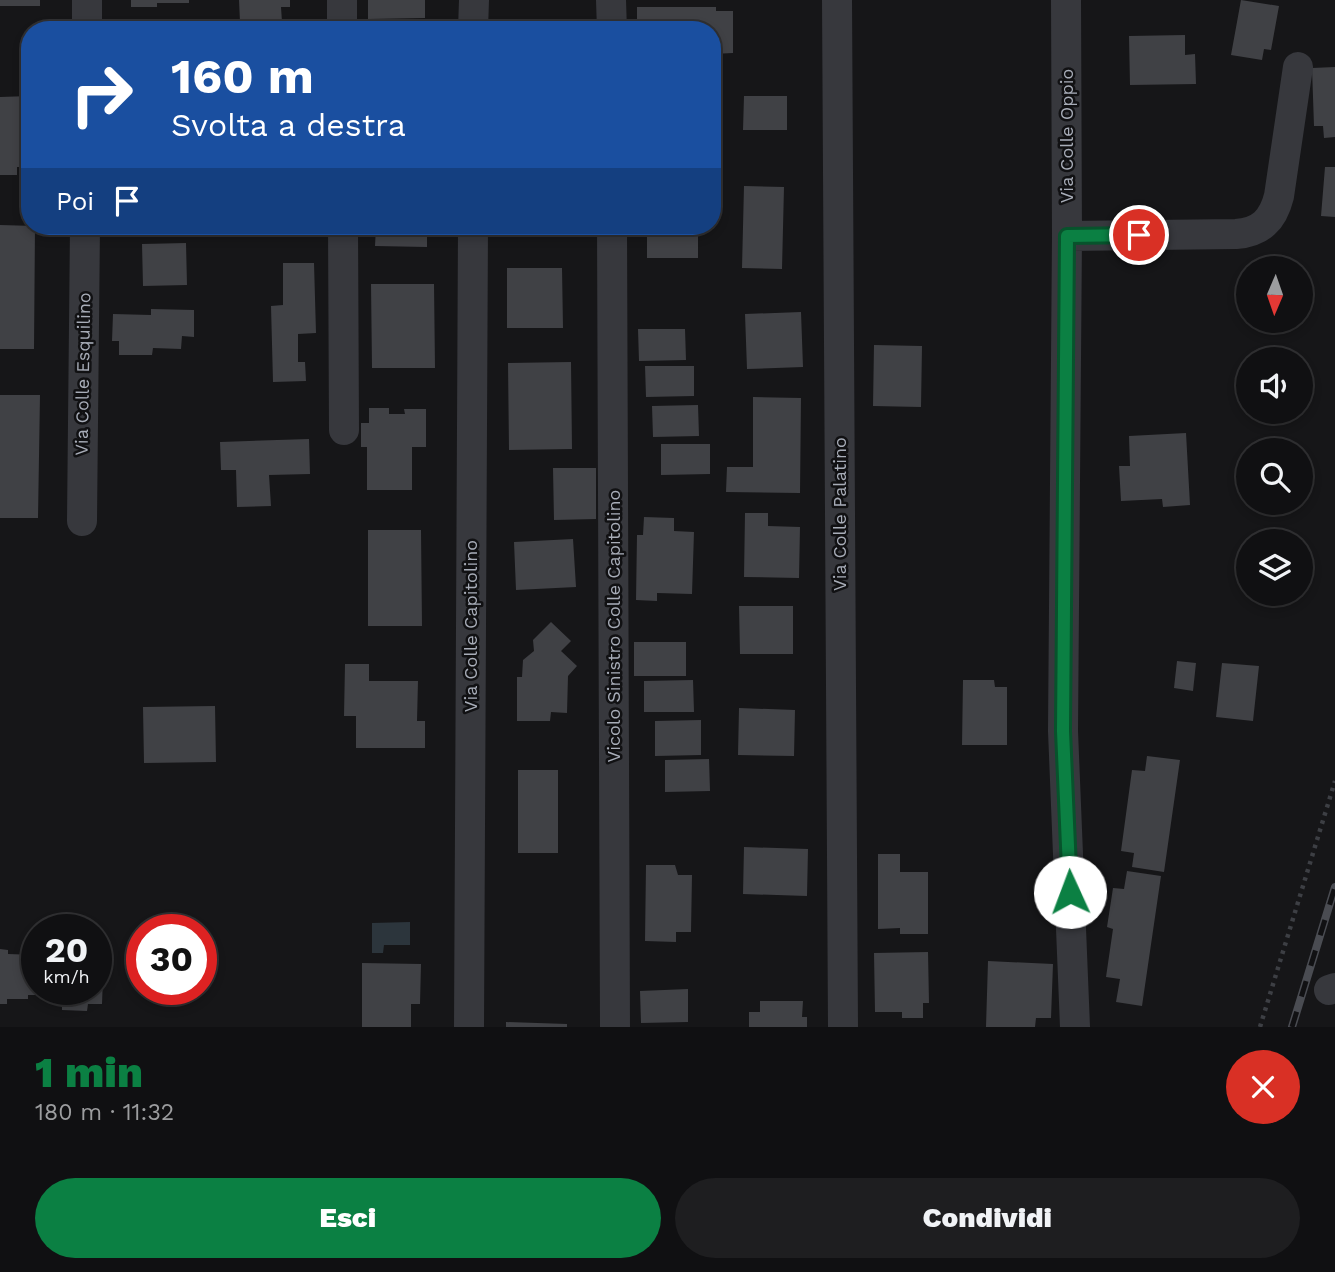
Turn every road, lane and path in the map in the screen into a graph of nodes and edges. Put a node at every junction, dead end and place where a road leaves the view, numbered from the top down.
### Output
1 (87, 0) edge
2 (342, 0) edge
3 (474, 0) edge
4 (611, 0) edge
5 (838, 0) edge
6 (1066, 0) edge
7 (87, 21) edge
8 (342, 21) edge
9 (474, 21) edge
10 (612, 21) edge
11 (1297, 67) dead end
12 (85, 235) edge
13 (343, 235) edge
14 (472, 235) edge
15 (612, 235) edge
16 (1067, 236) junction
17 (344, 430) dead end
18 (82, 521) dead end
19 (1335, 781) edge
20 (468, 1027) edge
21 (615, 1027) edge
22 (843, 1027) edge
23 (1075, 1027) edge
24 (1260, 1027) edge

1 - 7 street
2 - 8 street
3 - 9 street
4 - 10 street
5 - 22 street, Via Colle Palatino
6 - 16 street, Via Colle Oppio
11 - 16 street
12 - 18 street, Via Colle Esquilino
13 - 17 street
14 - 20 street, Via Colle Capitolino
15 - 21 street, Vicolo Sinistro Colle Capitolino
16 - 23 street, Via Colle Oppio
19 - 24 path

